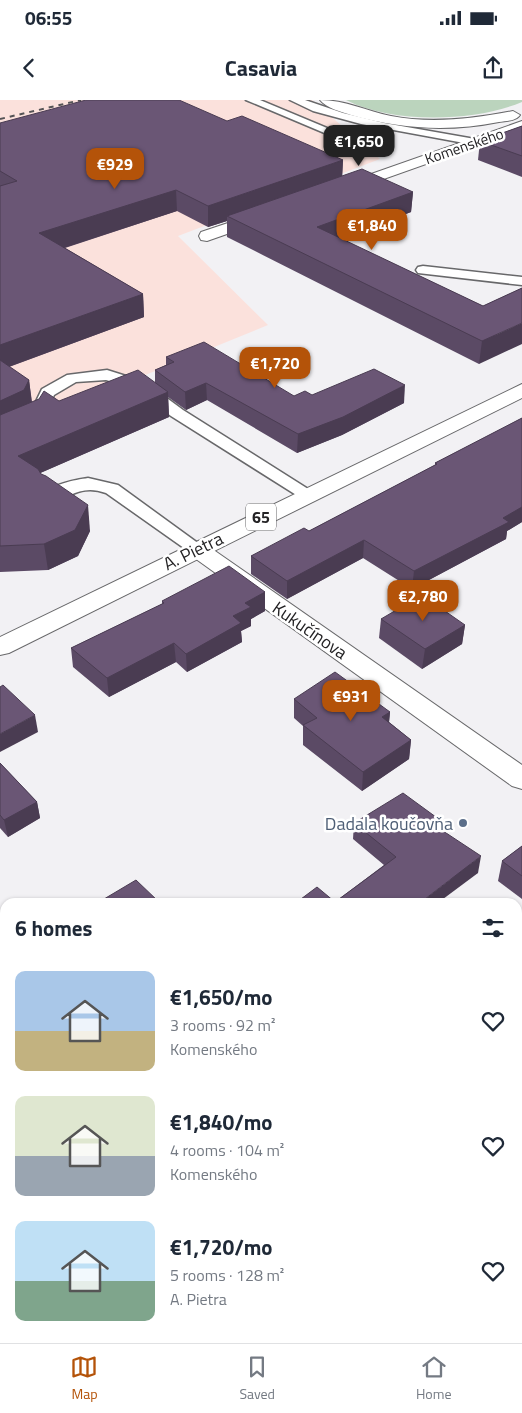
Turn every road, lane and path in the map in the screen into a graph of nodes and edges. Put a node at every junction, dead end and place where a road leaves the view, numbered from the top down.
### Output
1 (251, 100) edge
2 (295, 100) edge
3 (327, 100) edge
4 (522, 112) edge
5 (522, 125) edge
6 (475, 142) junction
7 (376, 151) dead end
8 (327, 194) edge
9 (272, 214) edge
10 (207, 236) dead end
11 (423, 270) dead end
12 (522, 280) edge
13 (522, 390) edge
14 (0, 436) edge
15 (307, 494) junction
16 (52, 495) edge
17 (196, 549) junction
18 (0, 647) edge
19 (522, 779) edge

1 - 7 lane
2 - 6 lane
3 - 4 street
5 - 6 street, Komenského
6 - 8 street, Komenského
9 - 10 street
11 - 12 lane
13 - 15 street, A. Pietra / 65
14 - 15 lane
15 - 17 street, A. Pietra / 65
16 - 17 lane
17 - 18 street, A. Pietra / 65
17 - 19 street, Kukučínova

